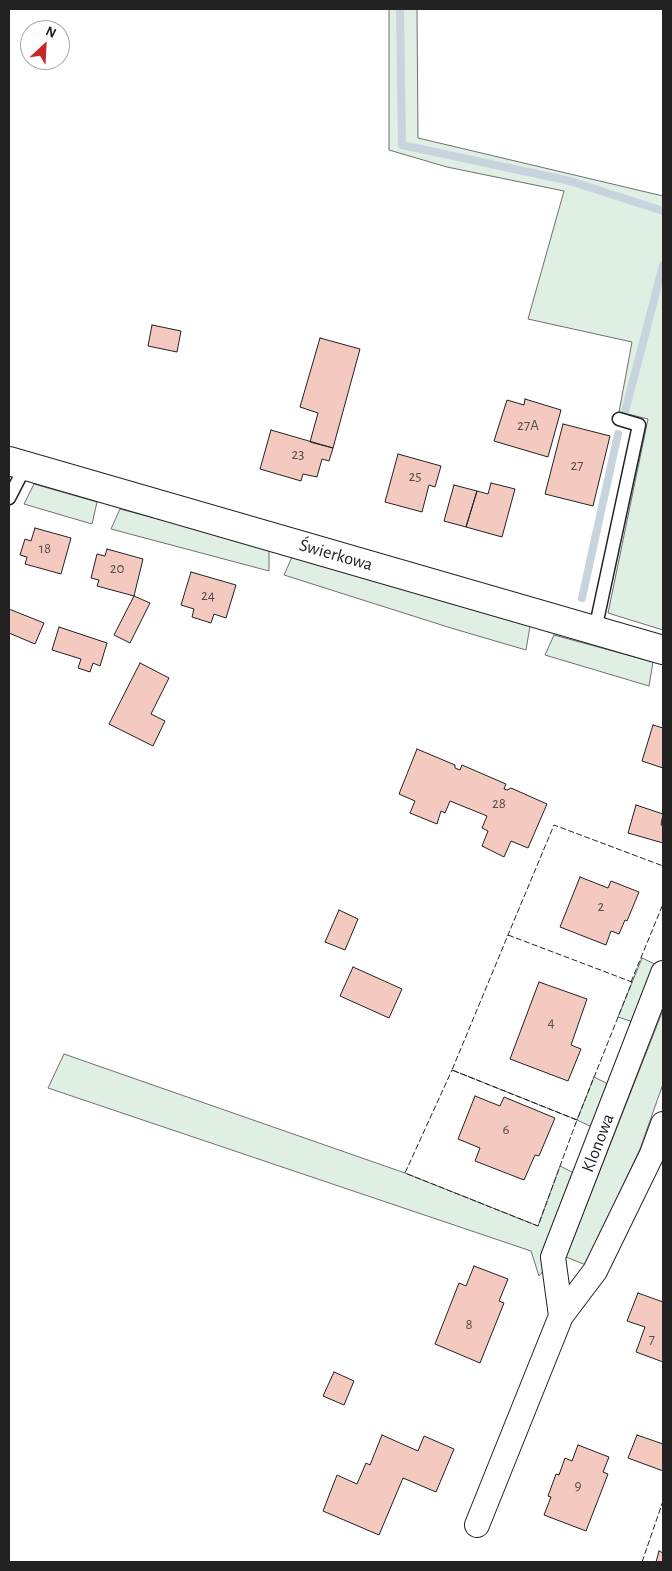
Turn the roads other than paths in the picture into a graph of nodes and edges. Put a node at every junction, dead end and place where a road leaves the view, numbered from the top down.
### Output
1 (619, 419) dead end
2 (17, 463) edge
3 (9, 498) edge
4 (595, 630) junction
5 (663, 650) edge
6 (663, 973) edge
7 (663, 1124) edge
8 (561, 1316) junction
9 (477, 1525) dead end

1 - 4 lane
2 - 3 lane
2 - 4 street, Świerkowa
4 - 5 street, Świerkowa
6 - 8 street, Klonowa
7 - 8 street, Klonowa
8 - 9 street, Klonowa

